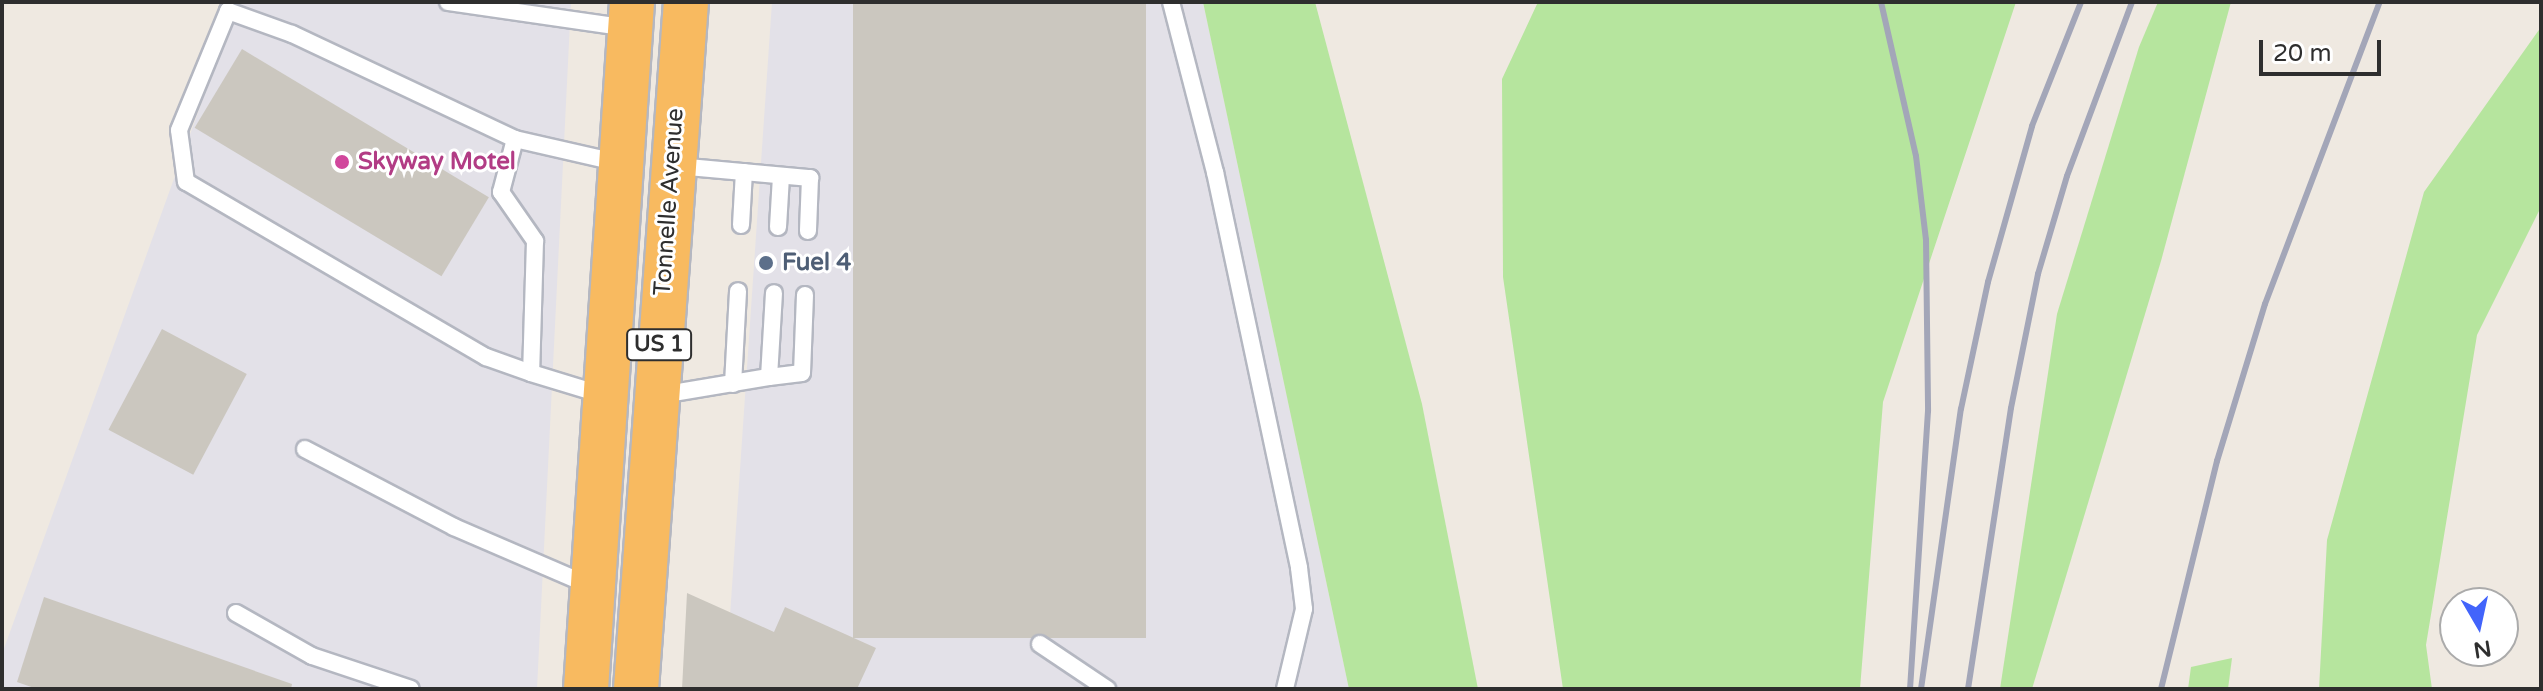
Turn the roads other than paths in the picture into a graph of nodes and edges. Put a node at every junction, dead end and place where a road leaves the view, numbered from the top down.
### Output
1 (448, 2) edge
2 (686, 2) edge
3 (1171, 2) edge
4 (497, 5) edge
5 (551, 9) edge
6 (631, 15) edge
7 (515, 139) junction
8 (621, 164) junction
9 (671, 166) junction
10 (744, 172) junction
11 (781, 176) junction
12 (741, 225) dead end
13 (778, 227) dead end
14 (808, 231) dead end
15 (738, 291) dead end
16 (774, 293) dead end
17 (805, 295) dead end
18 (531, 373) junction
19 (769, 377) junction
20 (733, 384) junction
21 (606, 395) junction
22 (656, 396) junction
23 (305, 449) dead end
24 (593, 587) junction
25 (236, 613) dead end
26 (1040, 644) dead end
27 (411, 689) edge
28 (586, 689) edge
29 (636, 689) edge
30 (1107, 689) edge
31 (1285, 689) edge

1 - 4 lane
2 - 9 highway, Tonnelle Avenue / US 1
3 - 31 lane
4 - 5 lane
5 - 6 lane
6 - 8 highway, Tonnelle Avenue / US 1
7 - 8 lane
7 - 18 lane
7 - 18 lane
8 - 21 highway, Tonnelle Avenue / US 1
9 - 10 lane
9 - 22 highway, Tonnelle Avenue / US 1
10 - 11 lane
10 - 12 lane
11 - 13 lane
11 - 14 lane
15 - 20 lane
16 - 19 lane
17 - 19 lane
18 - 21 lane
19 - 20 lane
20 - 22 lane
21 - 24 highway, Tonnelle Avenue / US 1
22 - 29 highway, Tonnelle Avenue / US 1
23 - 24 lane
24 - 28 highway, Tonnelle Avenue / US 1
25 - 27 lane
26 - 30 lane

